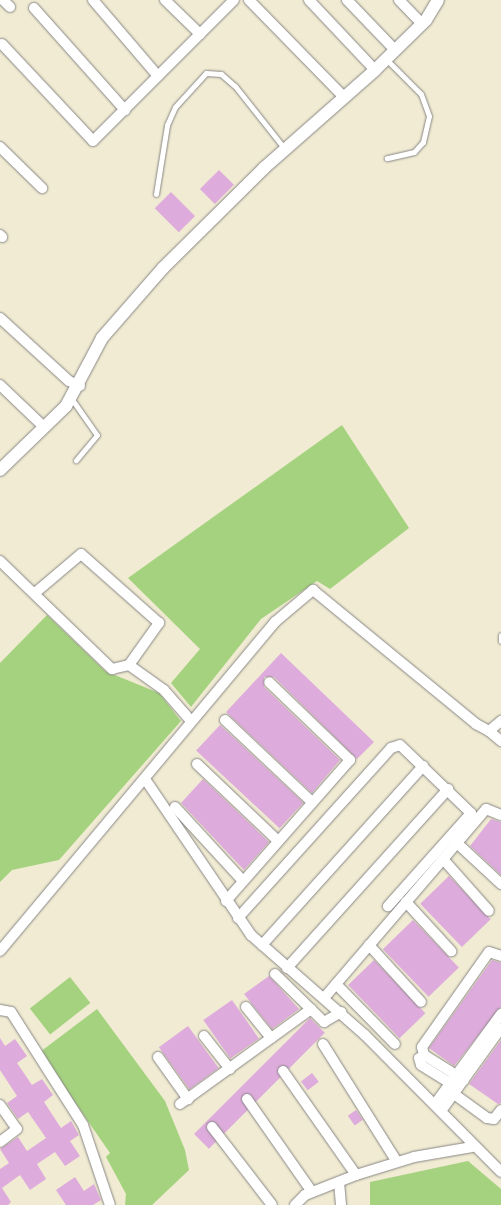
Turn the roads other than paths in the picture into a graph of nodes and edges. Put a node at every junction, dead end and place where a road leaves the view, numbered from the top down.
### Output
1 (93, 0) edge
2 (165, 0) edge
3 (234, 0) edge
4 (248, 0) edge
5 (308, 0) edge
6 (347, 0) edge
7 (399, 0) edge
8 (438, 0) edge
9 (34, 8) dead end
10 (422, 24) junction
11 (200, 34) junction
12 (2, 44) dead end
13 (391, 55) junction
14 (375, 70) junction
15 (158, 76) junction
16 (345, 98) junction
17 (125, 110) junction
18 (0, 147) edge
19 (286, 150) junction
20 (387, 158) dead end
21 (42, 188) dead end
22 (156, 194) dead end
23 (0, 318) edge
24 (0, 384) edge
25 (80, 386) junction
26 (71, 398) junction
27 (44, 427) junction
28 (76, 460) dead end
29 (0, 470) edge
30 (0, 561) edge
31 (35, 593) junction
32 (501, 635) edge
33 (501, 641) edge
34 (129, 665) junction
35 (269, 682) dead end
36 (226, 720) dead end
37 (191, 721) junction
38 (501, 721) edge
39 (489, 731) junction
40 (501, 741) edge
41 (197, 764) dead end
42 (423, 766) junction
43 (144, 779) junction
44 (448, 789) junction
45 (312, 802) junction
46 (175, 807) dead end
47 (501, 815) edge
48 (278, 841) junction
49 (458, 844) junction
50 (443, 859) junction
51 (243, 881) junction
52 (501, 884) edge
53 (226, 901) junction
54 (406, 902) junction
55 (388, 906) dead end
56 (489, 911) dead end
57 (238, 918) junction
58 (262, 945) junction
59 (369, 945) junction
60 (0, 951) edge
61 (451, 951) dead end
62 (501, 956) edge
63 (287, 968) junction
64 (275, 974) dead end
65 (336, 984) junction
66 (324, 998) junction
67 (421, 1002) dead end
68 (246, 1007) dead end
69 (310, 1009) junction
70 (0, 1010) edge
71 (341, 1012) junction
72 (501, 1014) edge
73 (501, 1028) edge
74 (204, 1036) dead end
75 (271, 1038) junction
76 (323, 1044) dead end
77 (395, 1044) dead end
78 (158, 1057) dead end
79 (419, 1058) dead end
80 (230, 1069) junction
81 (283, 1071) dead end
82 (457, 1080) junction
83 (454, 1094) junction
84 (247, 1100) dead end
85 (0, 1105) edge
86 (438, 1107) junction
87 (501, 1110) edge
88 (212, 1127) dead end
89 (0, 1142) edge
90 (472, 1147) junction
91 (398, 1162) junction
92 (501, 1172) edge
93 (356, 1175) junction
94 (338, 1182) junction
95 (312, 1192) junction
96 (110, 1205) edge
97 (272, 1205) edge
98 (295, 1205) edge
99 (340, 1205) edge

1 - 15 street
2 - 11 street
3 - 11 street
4 - 16 street
5 - 14 street
6 - 13 street
7 - 10 street
8 - 10 street
9 - 17 street
10 - 13 street
11 - 15 street
12 - 17 street
13 - 14 street
13 - 20 lane
14 - 16 street
15 - 17 street
16 - 19 street
18 - 21 street
19 - 22 lane
19 - 25 street
23 - 25 street
24 - 27 street
25 - 26 street
26 - 27 street
26 - 28 lane
27 - 29 street
30 - 31 street
31 - 34 street
31 - 34 street
32 - 33 lane
34 - 37 street
35 - 45 street
36 - 45 street
37 - 39 street
37 - 43 street
38 - 39 street
39 - 40 street
41 - 48 street
42 - 44 street
42 - 57 street
42 - 58 street
43 - 53 street
43 - 60 street
44 - 55 street
44 - 63 street
45 - 48 street
46 - 51 street
47 - 49 street
48 - 51 street
49 - 50 street
49 - 52 street
50 - 54 street
50 - 56 street
51 - 53 street
53 - 57 street
54 - 59 street
54 - 61 street
57 - 58 street
58 - 63 street
59 - 65 street
59 - 67 street
62 - 82 street
63 - 66 street
64 - 69 street
65 - 66 street
65 - 77 street
66 - 71 street
68 - 75 street
69 - 71 street
69 - 75 street
70 - 96 street
71 - 86 street
72 - 82 street
73 - 82 street
74 - 80 street
75 - 80 street
76 - 91 street
78 - 80 street
79 - 82 street
81 - 93 street
82 - 83 street
82 - 86 street
83 - 86 street
83 - 87 street
84 - 95 street
85 - 89 street
86 - 90 street
88 - 97 street
90 - 91 street
90 - 92 street
91 - 93 street
93 - 94 street
94 - 95 street
94 - 99 street
95 - 98 street

